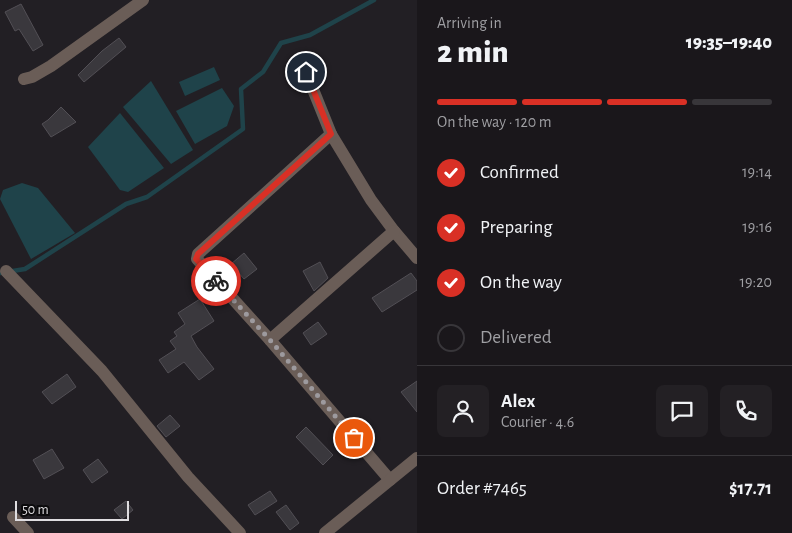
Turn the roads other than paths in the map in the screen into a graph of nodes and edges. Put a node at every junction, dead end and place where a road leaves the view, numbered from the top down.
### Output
1 (143, 0) edge
2 (306, 72) dead end
3 (24, 79) dead end
4 (331, 134) junction
5 (394, 231) junction
6 (417, 258) edge
7 (6, 271) dead end
8 (270, 340) junction
9 (415, 463) edge
10 (390, 480) junction
11 (14, 517) dead end
12 (28, 533) edge
13 (240, 533) edge
14 (325, 533) edge

1 - 3 street
2 - 4 street
4 - 5 street
4 - 8 street
5 - 6 street
5 - 8 street
7 - 13 street
8 - 10 street
9 - 10 street
10 - 14 street
11 - 12 street

